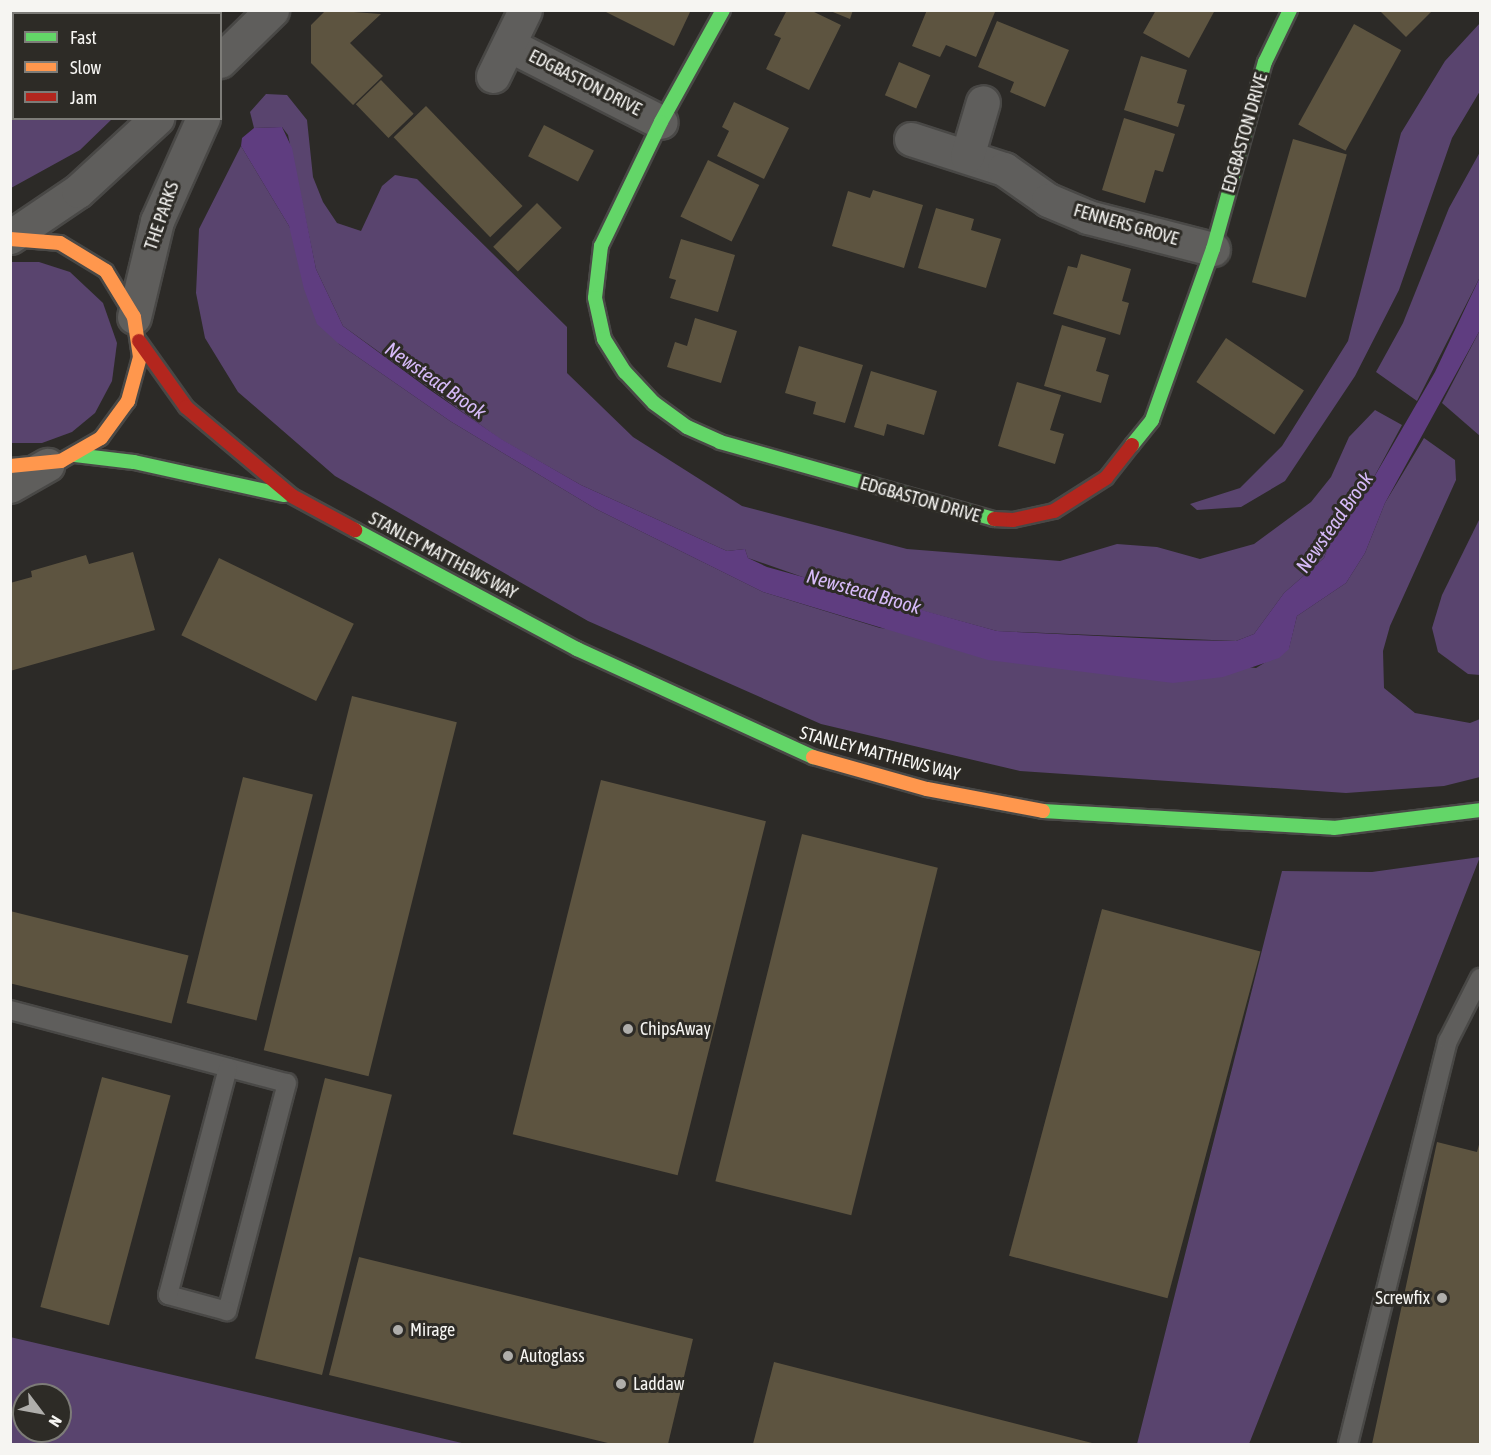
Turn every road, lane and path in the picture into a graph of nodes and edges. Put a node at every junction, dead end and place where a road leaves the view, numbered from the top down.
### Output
1 (525, 10) edge
2 (723, 10) edge
3 (1290, 10) edge
4 (262, 22) edge
5 (509, 45) junction
6 (222, 59) edge
7 (492, 76) dead end
8 (222, 82) edge
9 (983, 102) dead end
10 (155, 120) edge
11 (202, 120) edge
12 (661, 122) junction
13 (911, 139) dead end
14 (967, 156) junction
15 (10, 238) edge
16 (1213, 249) junction
17 (137, 329) junction
18 (61, 460) junction
19 (10, 466) edge
20 (10, 486) edge
21 (292, 496) junction
22 (1480, 810) edge
23 (1480, 978) edge
24 (10, 1010) edge
25 (228, 1068) junction
26 (1348, 1444) edge

1 - 5 street, EDGBASTON DRIVE
2 - 12 main road, EDGBASTON DRIVE
3 - 16 main road, EDGBASTON DRIVE
4 - 6 street
4 - 8 street
5 - 7 street, EDGBASTON DRIVE
5 - 12 street, EDGBASTON DRIVE
9 - 14 street
10 - 15 street
11 - 17 street, THE PARKS
12 - 16 main road, EDGBASTON DRIVE
13 - 14 street, FENNERS GROVE
14 - 16 street, FENNERS GROVE
15 - 17 main road, STANLEY MATTHEWS WAY
17 - 18 main road
17 - 21 main road, STANLEY MATTHEWS WAY
18 - 19 main road, STANLEY MATTHEWS WAY
18 - 20 street
18 - 21 main road, STANLEY MATTHEWS WAY
21 - 22 main road, STANLEY MATTHEWS WAY
23 - 26 lane
24 - 25 lane
25 - 25 lane

